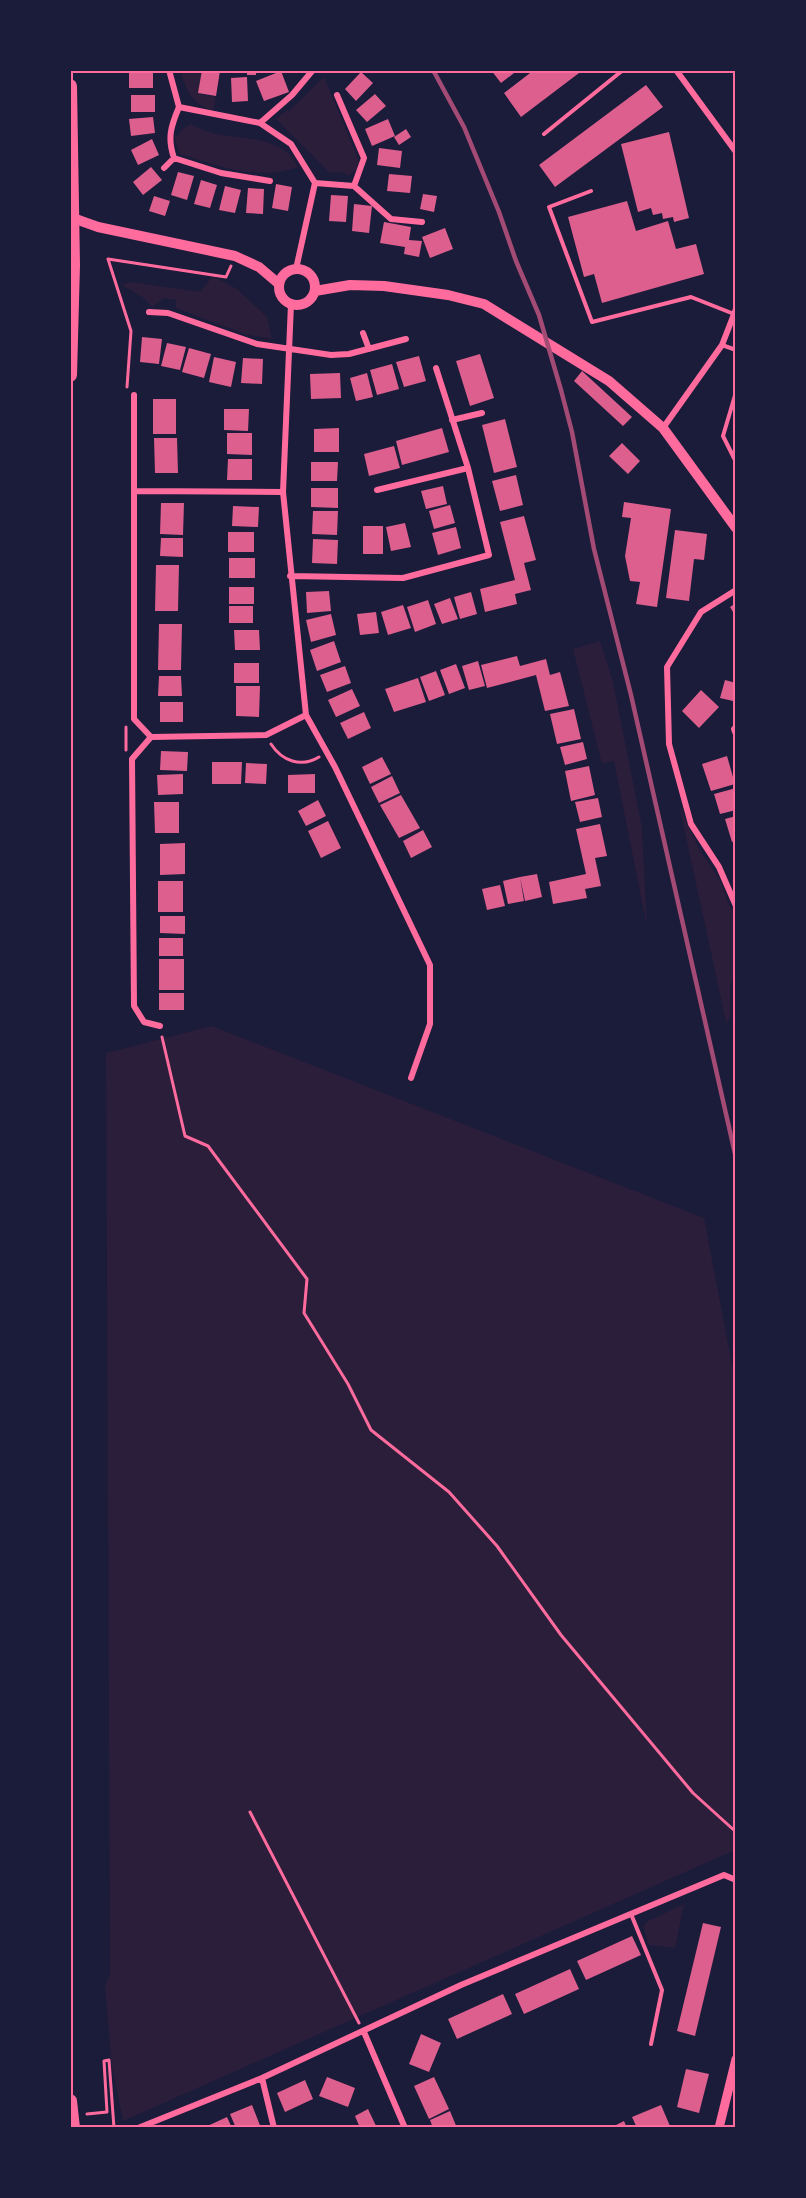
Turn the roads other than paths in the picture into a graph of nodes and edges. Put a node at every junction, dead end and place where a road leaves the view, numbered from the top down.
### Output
1 (169, 70) edge
2 (313, 70) edge
3 (623, 70) edge
4 (676, 70) edge
5 (70, 86) edge
6 (338, 95) dead end
7 (179, 107) junction
8 (260, 123) junction
9 (544, 134) dead end
10 (735, 152) edge
11 (174, 158) junction
12 (164, 168) dead end
13 (270, 182) dead end
14 (315, 183) junction
15 (354, 186) junction
16 (591, 191) dead end
17 (70, 217) edge
18 (423, 222) dead end
19 (296, 269) junction
20 (279, 285) junction
21 (315, 291) junction
22 (170, 304) dead end
23 (291, 304) junction
24 (149, 312) dead end
25 (735, 312) edge
26 (168, 313) junction
27 (363, 333) dead end
28 (406, 339) dead end
29 (722, 345) junction
30 (291, 348) junction
31 (369, 349) junction
32 (735, 350) edge
33 (436, 368) dead end
34 (70, 375) edge
35 (735, 392) edge
36 (134, 395) dead end
37 (482, 413) dead end
38 (452, 420) junction
39 (663, 428) junction
40 (735, 462) edge
41 (468, 468) junction
42 (135, 490) junction
43 (377, 490) dead end
44 (283, 492) junction
45 (735, 528) edge
46 (290, 576) junction
47 (735, 590) edge
48 (306, 715) junction
49 (735, 725) edge
50 (151, 737) junction
51 (735, 737) edge
52 (735, 906) edge
53 (160, 1026) dead end
54 (411, 1078) dead end
55 (735, 1880) edge
56 (631, 1913) junction
57 (364, 2032) junction
58 (651, 2044) dead end
59 (735, 2059) edge
60 (262, 2078) junction
61 (70, 2101) edge
62 (75, 2120) edge
63 (138, 2127) edge
64 (274, 2127) edge
65 (405, 2127) edge
66 (718, 2127) edge

1 - 7 street
2 - 8 street
3 - 9 lane
4 - 10 street
5 - 34 highway
6 - 15 street
7 - 8 street
7 - 11 street
8 - 14 street
11 - 12 street
11 - 13 street
14 - 15 street
14 - 19 street
15 - 18 street
16 - 25 lane
17 - 20 main road
19 - 20 main road
19 - 21 main road
20 - 23 main road
21 - 23 main road
21 - 39 main road
22 - 26 street
23 - 30 street
24 - 26 street
25 - 29 street
26 - 30 street
27 - 31 street
28 - 31 street
29 - 32 lane
29 - 39 street
30 - 31 street
30 - 44 street
33 - 38 street
35 - 40 lane
36 - 42 street
37 - 38 street
38 - 41 street
39 - 45 main road
41 - 43 street
41 - 46 street
42 - 44 street
42 - 50 street
44 - 46 street
46 - 48 street
47 - 52 street
48 - 50 street
48 - 54 street
49 - 51 lane
50 - 53 street
55 - 56 street
56 - 57 street
56 - 58 lane
57 - 60 street
57 - 65 street
59 - 66 street
60 - 63 street
60 - 64 street
61 - 62 highway

